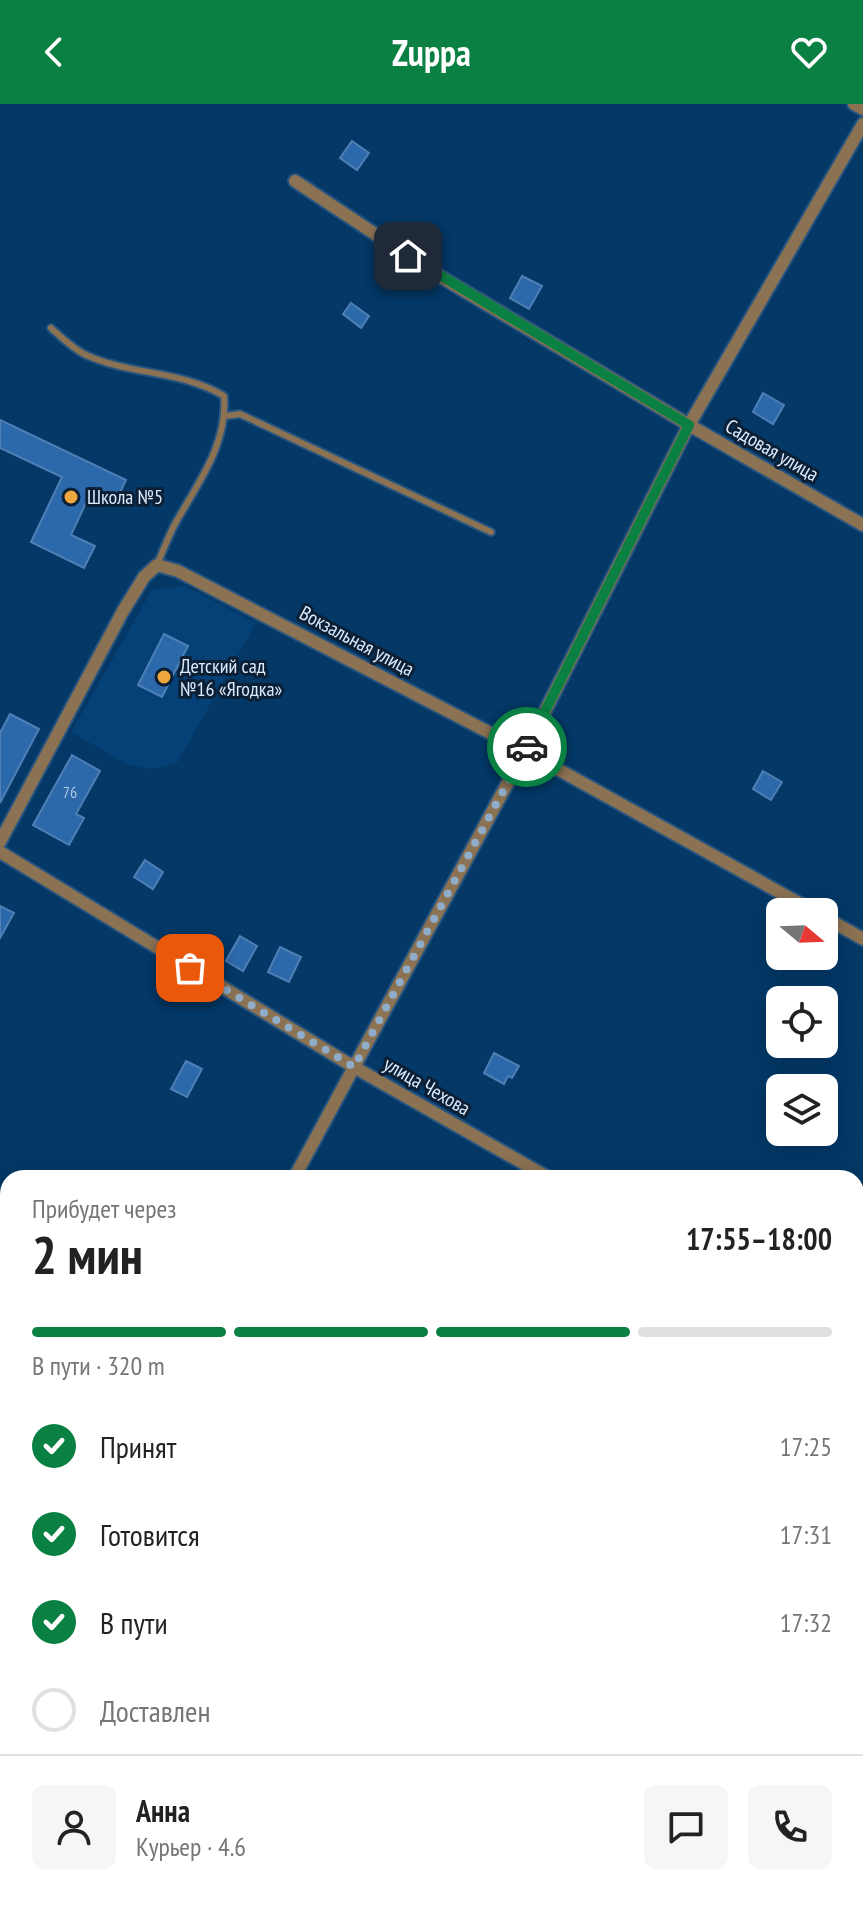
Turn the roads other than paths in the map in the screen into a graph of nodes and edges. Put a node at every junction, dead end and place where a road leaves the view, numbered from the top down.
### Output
1 (854, 104) edge
2 (863, 109) edge
3 (863, 124) edge
4 (295, 181) dead end
5 (51, 328) dead end
6 (225, 416) junction
7 (689, 425) junction
8 (863, 525) edge
9 (491, 532) dead end
10 (157, 565) junction
11 (525, 751) junction
12 (0, 842) edge
13 (0, 852) edge
14 (790, 898) edge
15 (838, 925) edge
16 (863, 939) edge
17 (354, 1067) junction
18 (298, 1170) edge
19 (535, 1170) edge

1 - 2 street
3 - 7 street
4 - 7 street, Садовая улица
5 - 6 lane
6 - 9 lane
6 - 10 lane
7 - 8 street, Садовая улица
7 - 11 street
10 - 11 street, Вокзальная улица
10 - 12 street
11 - 14 street, Вокзальная улица
11 - 17 street
13 - 17 street, улица Чехова
15 - 16 street
17 - 18 street
17 - 19 street, улица Чехова

